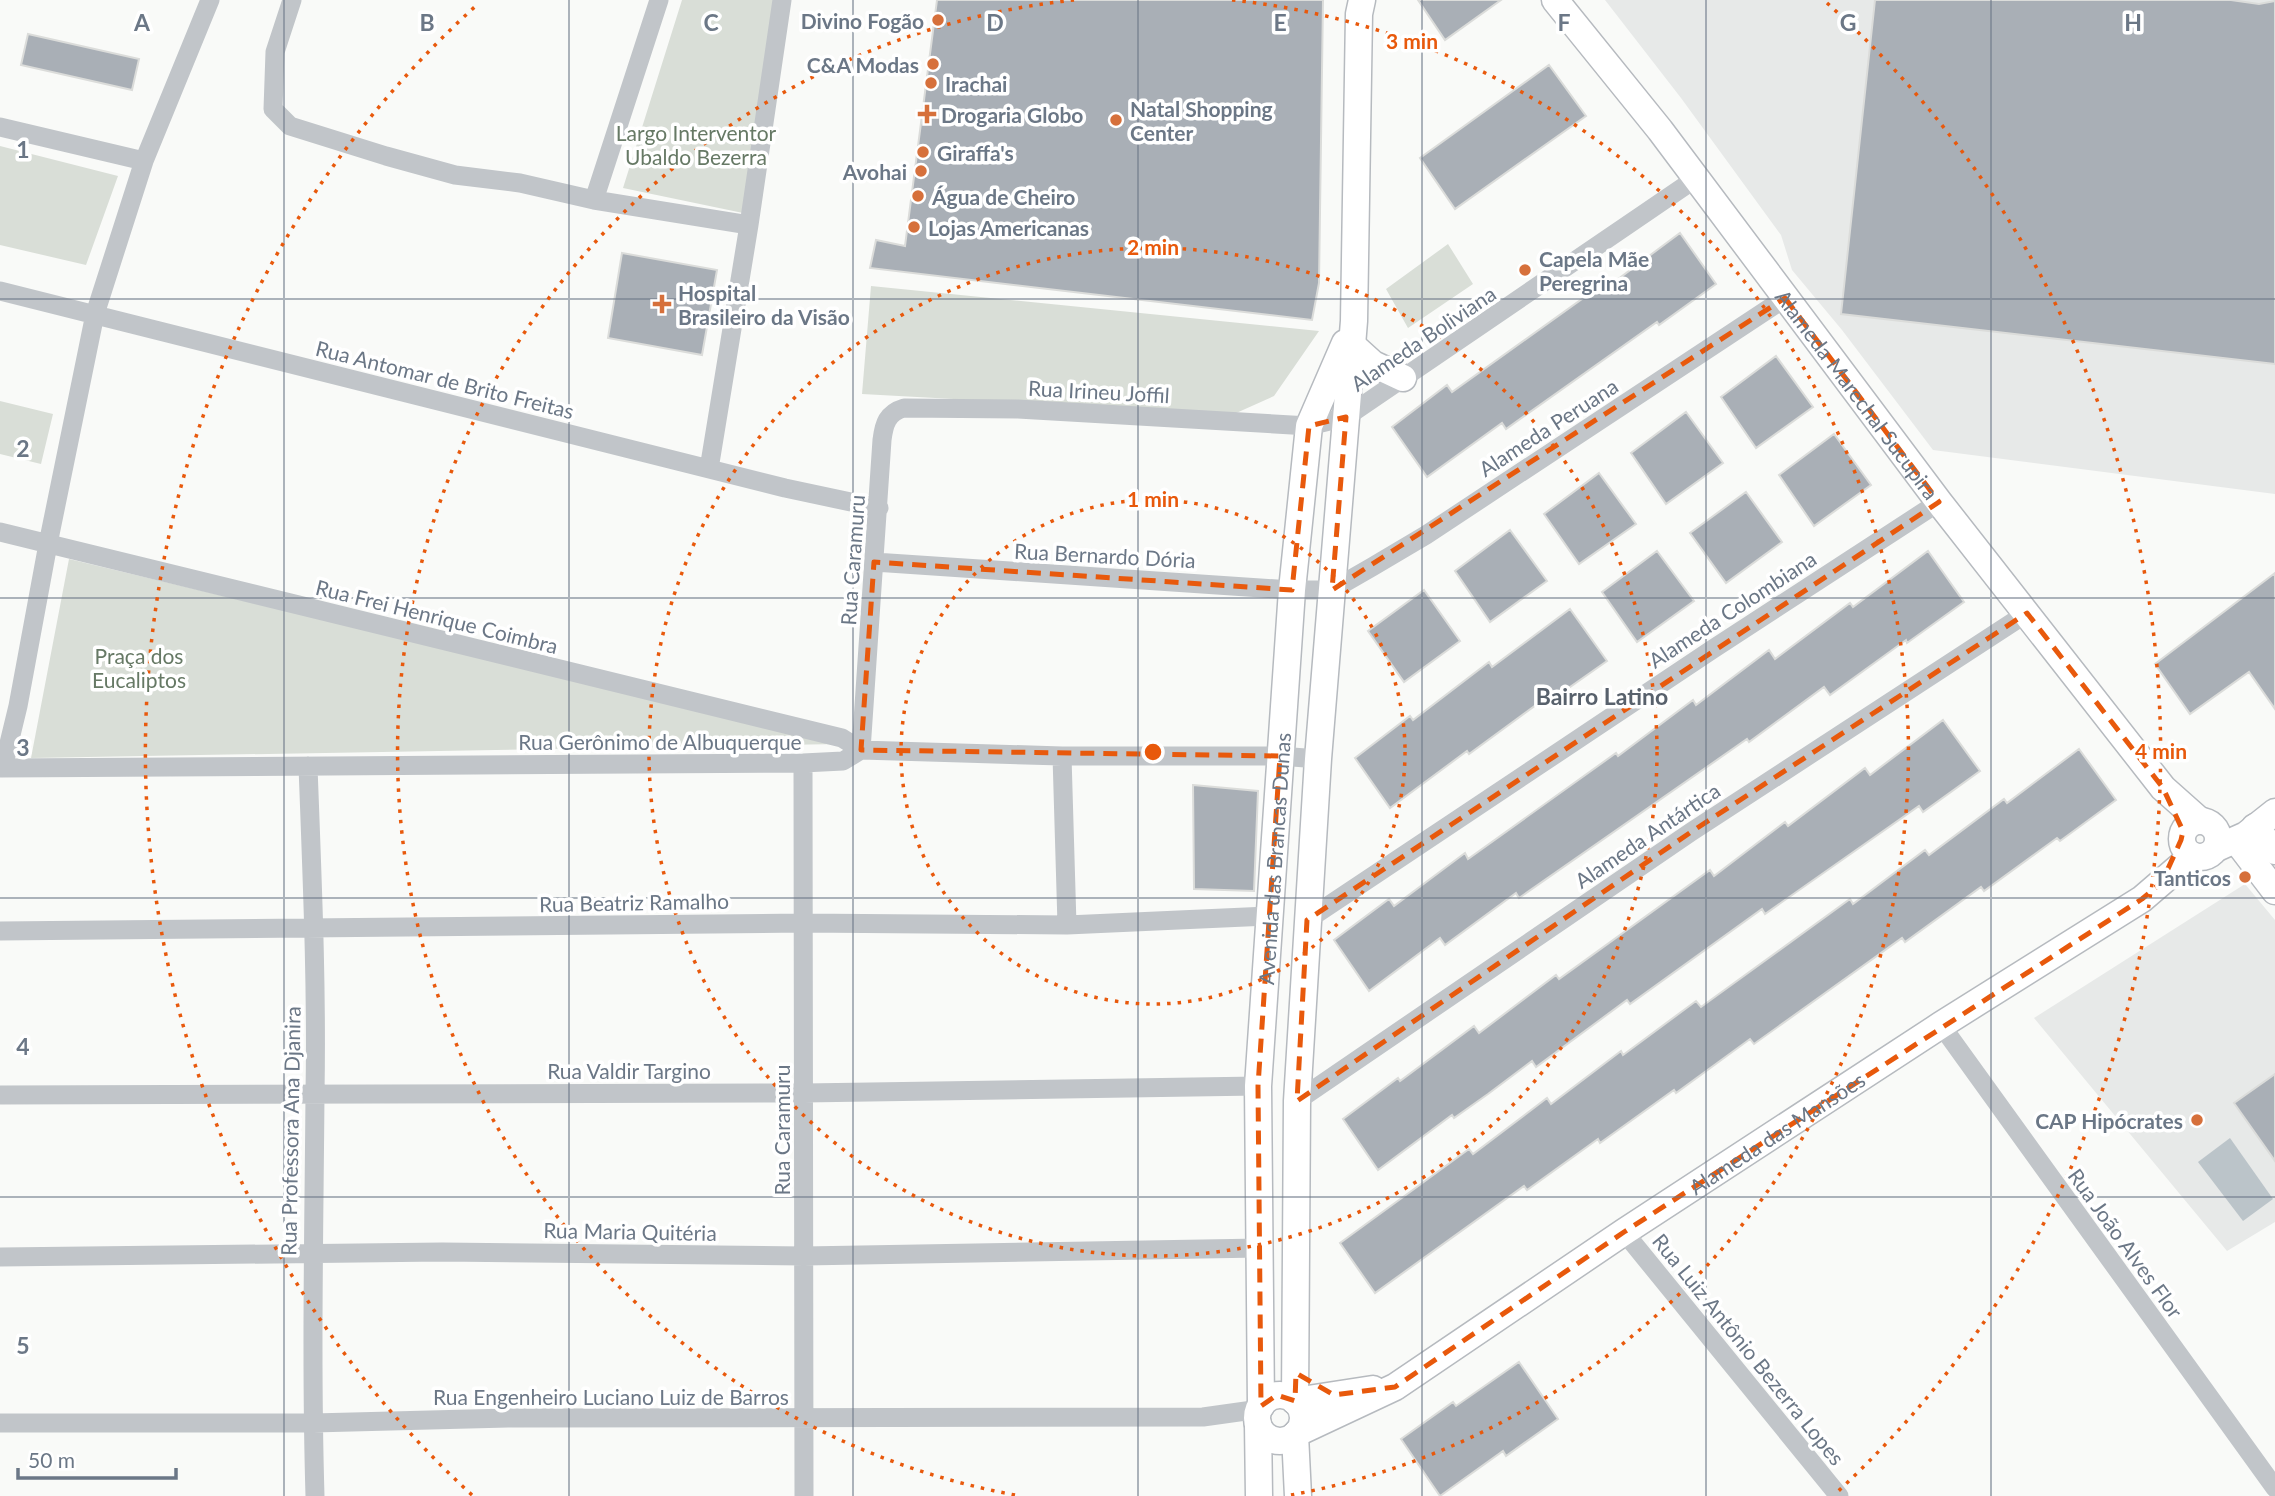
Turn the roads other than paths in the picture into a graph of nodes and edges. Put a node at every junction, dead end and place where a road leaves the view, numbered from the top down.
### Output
1 (210, 0) edge
2 (292, 0) edge
3 (659, 0) edge
4 (782, 0) edge
5 (1555, 0) edge
6 (1361, 1) edge
7 (0, 127) edge
8 (144, 161) junction
9 (1695, 179) junction
10 (594, 200) junction
11 (748, 225) junction
12 (0, 291) edge
13 (1785, 298) junction
14 (95, 314) junction
15 (1353, 333) junction
16 (1403, 378) junction
17 (889, 417) joint
18 (1346, 417) junction
19 (1309, 426) junction
20 (709, 469) junction
21 (1939, 502) junction
22 (879, 508) junction
23 (0, 532) edge
24 (48, 544) junction
25 (874, 562) junction
26 (1292, 590) junction
27 (1332, 590) junction
28 (2027, 613) junction
29 (861, 750) junction
30 (1062, 756) junction
31 (1280, 757) junction
32 (1318, 759) junction
33 (803, 763) junction
34 (308, 766) junction
35 (2, 768) edge
36 (2217, 834) edge
37 (2275, 852) edge
38 (2275, 891) edge
39 (1268, 916) junction
40 (1307, 920) junction
41 (802, 923) junction
42 (1067, 925) junction
43 (314, 929) junction
44 (0, 931) edge
45 (1941, 1025) junction
46 (1258, 1086) junction
47 (315, 1093) junction
48 (804, 1093) junction
49 (0, 1095) edge
50 (1297, 1101) junction
51 (1624, 1231) junction
52 (1260, 1248) junction
53 (312, 1254) junction
54 (804, 1256) junction
55 (0, 1257) edge
56 (1296, 1358) junction
57 (1395, 1387) junction
58 (1334, 1395) junction
59 (1295, 1401) junction
60 (1259, 1416) junction
61 (803, 1418) junction
62 (0, 1423) edge
63 (313, 1423) junction
64 (1296, 1434) junction
65 (2275, 1488) edge
66 (315, 1496) edge
67 (804, 1496) edge
68 (1259, 1496) edge
69 (1298, 1496) edge
70 (1839, 1496) edge

1 - 8 street
2 - 10 street
3 - 10 street
4 - 11 street
5 - 9 main road, Alameda Marechal Sucupira
6 - 15 main road, Avenida das Brancas Dunas
7 - 8 street
8 - 14 street
9 - 13 main road, Alameda Marechal Sucupira
9 - 16 street, Alameda Boliviana
10 - 11 street
11 - 20 street
12 - 14 street, Rua Antomar de Brito Freitas
13 - 21 main road, Alameda Marechal Sucupira
13 - 27 street, Alameda Peruana
14 - 20 street, Rua Antomar de Brito Freitas
14 - 24 street
15 - 16 main road
15 - 18 main road, Avenida das Brancas Dunas
15 - 19 main road, Avenida das Brancas Dunas
16 - 18 street, Alameda Boliviana
17 - 19 street, Rua Irineu Joffil
17 - 22 street, Rua Caramuru
18 - 19 street, Alameda Boliviana
18 - 27 main road, Avenida das Brancas Dunas
19 - 26 main road, Avenida das Brancas Dunas
20 - 22 street, Rua Antomar de Brito Freitas
21 - 28 main road, Alameda Marechal Sucupira
21 - 40 street, Alameda Colombiana
22 - 25 street, Rua Caramuru
23 - 24 street, Rua Frei Henrique Coimbra
24 - 29 street, Rua Frei Henrique Coimbra
24 - 35 street
25 - 26 street, Rua Bernardo Dória
25 - 29 street, Rua Caramuru
26 - 27 street, Rua Bernardo Dória
26 - 31 main road, Avenida das Brancas Dunas
27 - 32 main road, Avenida das Brancas Dunas
28 - 36 main road, Alameda Marechal Sucupira
28 - 50 street, Alameda Antártica
29 - 30 street, Rua Gerônimo de Albuquerque
29 - 33 street, Rua Gerônimo de Albuquerque
30 - 31 street, Rua Gerônimo de Albuquerque
30 - 42 street
31 - 32 street, Rua Gerônimo de Albuquerque
31 - 39 main road, Avenida das Brancas Dunas
32 - 40 main road, Avenida das Brancas Dunas
33 - 34 street, Rua Gerônimo de Albuquerque
33 - 41 street, Rua Caramuru
34 - 35 street, Rua Gerônimo de Albuquerque
34 - 43 street, Rua Professora Ana Djanira
36 - 37 main road
36 - 38 main road
36 - 45 main road, Alameda das Mansões
39 - 42 street, Rua Beatriz Ramalho
39 - 46 main road, Avenida das Brancas Dunas
40 - 50 main road, Avenida das Brancas Dunas
41 - 42 street, Rua Beatriz Ramalho
41 - 43 street, Rua Beatriz Ramalho
41 - 48 street, Rua Caramuru
43 - 44 street, Rua Beatriz Ramalho
43 - 47 street, Rua Professora Ana Djanira
45 - 51 main road, Alameda das Mansões
45 - 65 street, Rua João Alves Flor
46 - 48 street, Rua Valdir Targino
46 - 52 main road, Avenida das Brancas Dunas
47 - 48 street, Rua Valdir Targino
47 - 49 street, Rua Valdir Targino
47 - 53 street, Rua Professora Ana Djanira
48 - 54 street, Rua Caramuru
50 - 56 main road, Avenida das Brancas Dunas
51 - 57 main road, Alameda das Mansões
51 - 70 street, Rua Luiz Antônio Bezerra Lopes
52 - 54 street, Rua Maria Quitéria
52 - 60 main road, Avenida das Brancas Dunas
53 - 54 street, Rua Maria Quitéria
53 - 55 street, Rua Maria Quitéria
53 - 63 street, Rua Professora Ana Djanira
54 - 61 street, Rua Caramuru
56 - 58 main road
56 - 59 main road, Avenida das Brancas Dunas
57 - 58 main road, Alameda das Mansões
57 - 64 main road, Alameda das Mansões
58 - 59 main road, Alameda das Mansões
59 - 60 main road
59 - 64 main road
60 - 61 street, Rua Engenheiro Luciano Luiz de Barros
60 - 64 main road
60 - 68 main road, Avenida das Brancas Dunas
61 - 63 street, Rua Engenheiro Luciano Luiz de Barros
61 - 67 street, Rua Caramuru
62 - 63 street, Rua Engenheiro Luciano Luiz de Barros
63 - 66 street, Rua Professora Ana Djanira
64 - 69 main road

